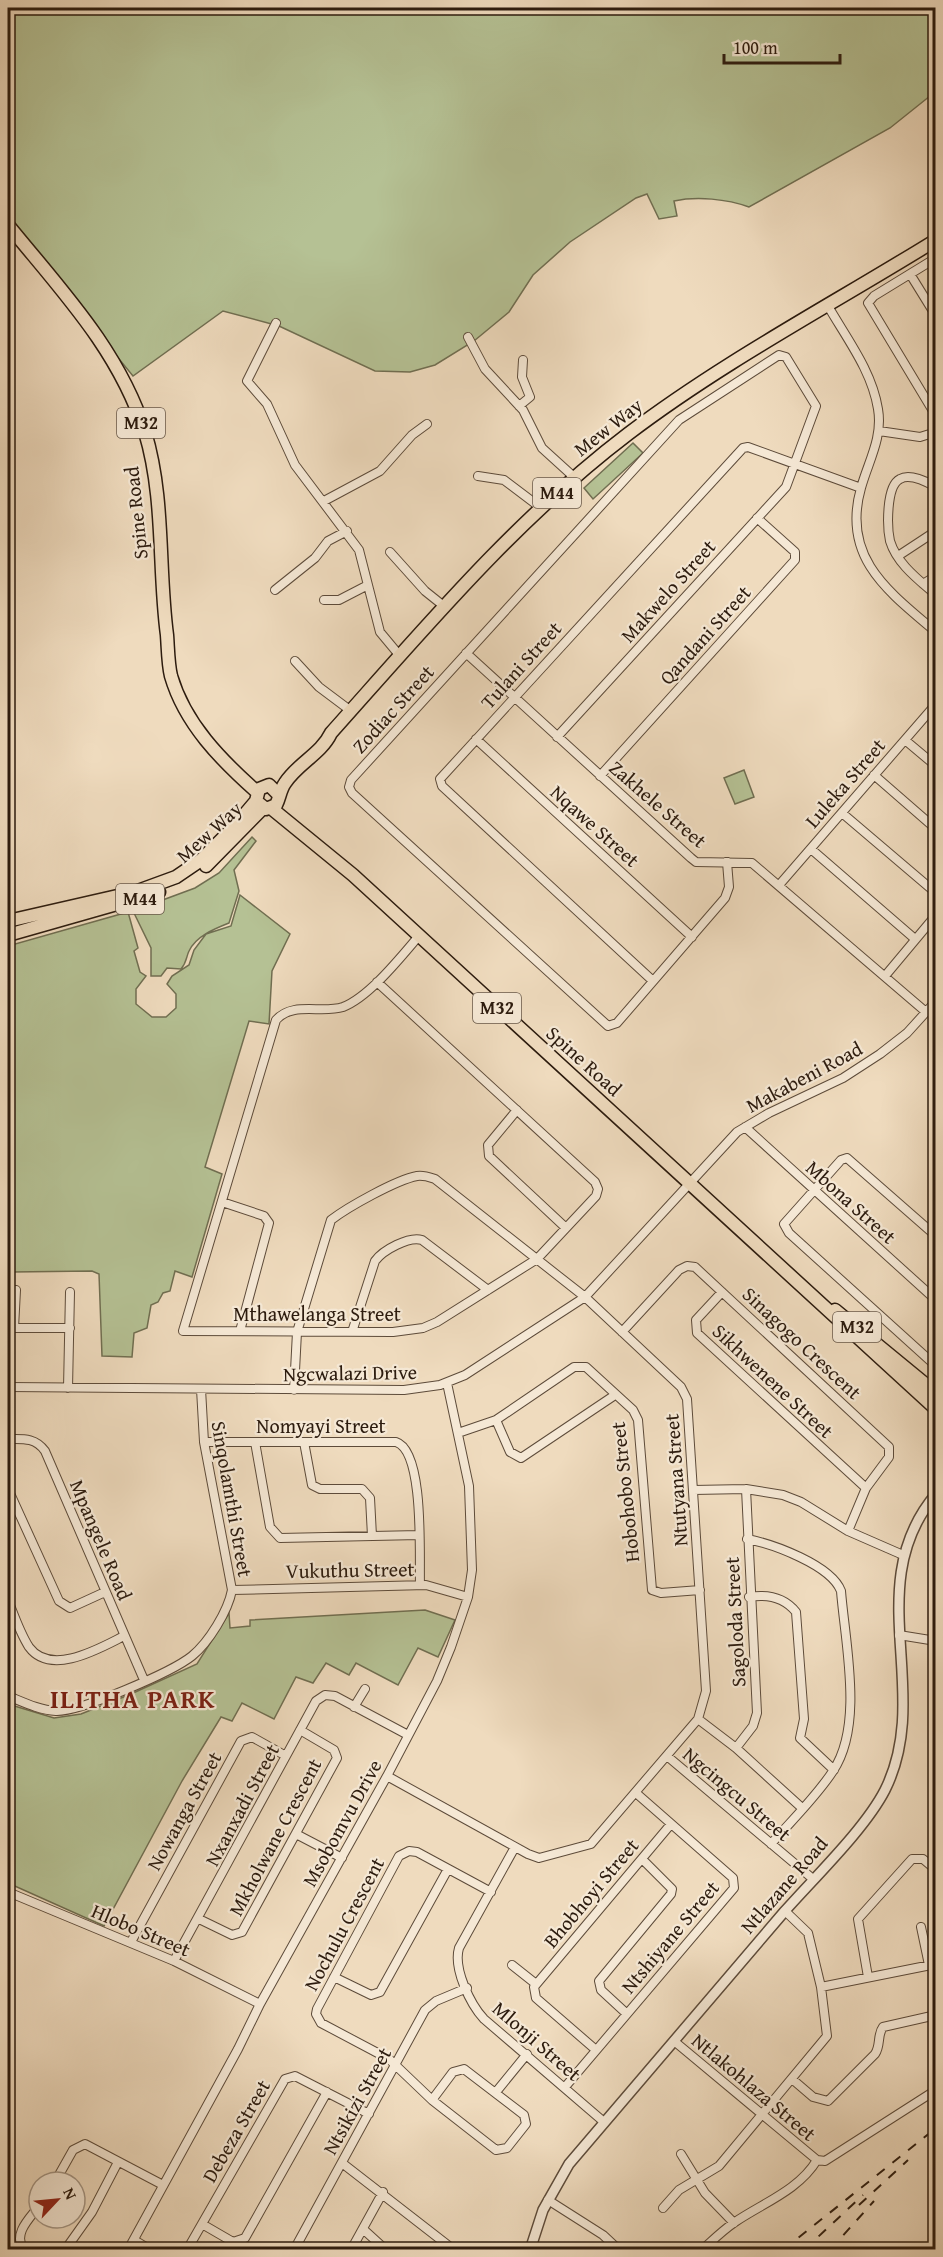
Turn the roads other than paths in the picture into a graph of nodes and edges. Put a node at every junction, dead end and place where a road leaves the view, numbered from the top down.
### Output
1 (8, 225) edge
2 (936, 240) edge
3 (936, 258) edge
4 (910, 274) junction
5 (828, 306) junction
6 (936, 316) edge
7 (276, 323) dead end
8 (468, 337) dead end
9 (523, 360) dead end
10 (519, 406) junction
11 (936, 416) edge
12 (427, 424) dead end
13 (879, 431) junction
14 (936, 432) edge
15 (795, 464) junction
16 (478, 476) dead end
17 (575, 478) junction
18 (936, 487) edge
19 (861, 488) junction
20 (324, 501) junction
21 (541, 508) junction
22 (758, 518) junction
23 (346, 531) junction
24 (936, 531) edge
25 (390, 552) dead end
26 (898, 556) junction
27 (936, 576) edge
28 (923, 584) junction
29 (369, 585) junction
30 (275, 590) dead end
31 (936, 595) edge
32 (324, 600) dead end
33 (446, 607) junction
34 (936, 632) edge
35 (466, 653) junction
36 (400, 656) junction
37 (296, 661) dead end
38 (513, 698) junction
39 (936, 704) edge
40 (351, 711) junction
41 (557, 737) junction
42 (476, 739) junction
43 (905, 740) junction
44 (936, 766) edge
45 (874, 775) junction
46 (600, 776) junction
47 (268, 797) junction
48 (842, 813) junction
49 (936, 829) edge
50 (810, 849) junction
51 (727, 862) junction
52 (780, 884) junction
53 (936, 893) edge
54 (103, 909) junction
55 (936, 915) edge
56 (27, 916) junction
57 (8, 921) edge
58 (8, 928) edge
59 (8, 934) edge
60 (418, 937) junction
61 (692, 937) junction
62 (915, 939) junction
63 (885, 976) junction
64 (653, 981) junction
65 (380, 985) junction
66 (936, 1001) edge
67 (926, 1012) junction
68 (517, 1110) junction
69 (745, 1127) junction
70 (689, 1182) junction
71 (813, 1190) junction
72 (222, 1202) junction
73 (566, 1228) junction
74 (936, 1236) edge
75 (537, 1259) junction
76 (789, 1275) junction
77 (16, 1290) dead end
78 (488, 1290) junction
79 (70, 1292) dead end
80 (722, 1292) junction
81 (585, 1297) junction
82 (936, 1300) edge
83 (11, 1328) edge
84 (70, 1328) junction
85 (240, 1331) junction
86 (297, 1332) junction
87 (352, 1332) junction
88 (622, 1332) junction
89 (936, 1366) edge
90 (447, 1383) junction
91 (8, 1387) edge
92 (68, 1388) junction
93 (201, 1389) junction
94 (294, 1390) junction
95 (936, 1393) edge
96 (615, 1395) junction
97 (936, 1409) edge
98 (496, 1420) junction
99 (458, 1433) junction
100 (8, 1439) edge
101 (204, 1442) junction
102 (255, 1442) junction
103 (303, 1442) junction
104 (746, 1488) junction
105 (866, 1488) junction
106 (8, 1489) edge
107 (693, 1490) junction
108 (936, 1494) edge
109 (848, 1531) junction
110 (419, 1535) junction
111 (372, 1536) junction
112 (747, 1539) junction
113 (903, 1555) junction
114 (420, 1585) junction
115 (232, 1590) junction
116 (700, 1590) junction
117 (105, 1592) junction
118 (468, 1597) junction
119 (749, 1597) junction
120 (8, 1600) edge
121 (899, 1635) junction
122 (124, 1636) junction
123 (936, 1641) edge
124 (144, 1680) junction
125 (365, 1689) dead end
126 (8, 1696) edge
127 (354, 1707) junction
128 (698, 1719) junction
129 (300, 1730) junction
130 (408, 1735) junction
131 (736, 1748) junction
132 (286, 1756) junction
133 (667, 1756) junction
134 (834, 1770) junction
135 (387, 1776) junction
136 (636, 1792) junction
137 (802, 1808) junction
138 (671, 1824) junction
139 (296, 1834) junction
140 (771, 1844) junction
141 (515, 1847) junction
142 (342, 1858) junction
143 (642, 1858) junction
144 (448, 1869) junction
145 (936, 1870) edge
146 (813, 1879) junction
147 (8, 1892) edge
148 (491, 1892) junction
149 (785, 1911) junction
150 (199, 1919) junction
151 (921, 1927) dead end
152 (131, 1942) junction
153 (174, 1961) junction
154 (932, 1964) edge
155 (512, 1965) dead end
156 (334, 1977) junction
157 (868, 1977) junction
158 (536, 1984) junction
159 (821, 1987) junction
160 (467, 1988) junction
161 (260, 2004) junction
162 (627, 2014) junction
163 (936, 2015) edge
164 (674, 2041) junction
165 (597, 2049) junction
166 (527, 2054) junction
167 (396, 2066) junction
168 (792, 2079) junction
169 (565, 2087) junction
170 (936, 2090) edge
171 (327, 2092) junction
172 (496, 2092) junction
173 (432, 2100) junction
174 (369, 2114) junction
175 (762, 2115) junction
176 (604, 2122) junction
177 (681, 2154) dead end
178 (817, 2160) junction
179 (118, 2162) junction
180 (342, 2163) junction
181 (62, 2170) edge
182 (696, 2179) junction
183 (163, 2185) junction
184 (383, 2192) junction
185 (548, 2200) junction
186 (663, 2208) dead end
187 (27, 2223) edge
188 (734, 2223) junction
189 (202, 2224) junction
190 (363, 2229) junction
191 (134, 2240) junction
192 (24, 2250) edge
193 (65, 2250) edge
194 (129, 2250) edge
195 (151, 2250) edge
196 (187, 2250) edge
197 (294, 2250) edge
198 (351, 2250) edge
199 (386, 2250) edge
200 (454, 2250) edge
201 (530, 2250) edge
202 (619, 2250) edge
203 (702, 2250) edge

1 - 47 main road, Spine Road / M32
2 - 5 main road, Mew Way / M44
3 - 4 street
4 - 6 street
4 - 11 street
5 - 13 street
5 - 17 main road, Mew Way / M44
7 - 20 street
8 - 10 street
9 - 10 street
10 - 17 street
12 - 20 street
13 - 14 street
13 - 19 street
15 - 19 street, Tulani Street
15 - 22 street, Makwelo Street
15 - 35 street, Zodiac Street
15 - 38 street, Tulani Street
16 - 21 street
17 - 21 main road, Mew Way / M44
18 - 26 street
19 - 34 street
20 - 23 street
21 - 33 main road, Mew Way / M44
22 - 41 street, Makwelo Street
22 - 46 street, Qandani Street
23 - 29 street
23 - 30 street
24 - 26 street
25 - 33 street
26 - 28 street
27 - 28 street
28 - 31 street
29 - 32 street
29 - 36 street
33 - 36 main road, Mew Way / M44
35 - 38 street, Zakhele Street
35 - 64 street, Zodiac Street
36 - 40 main road, Mew Way / M44
37 - 40 street
38 - 41 street, Zakhele Street
38 - 42 street, Tulani Street
39 - 43 street, Luleka Street
40 - 47 main road, Mew Way / M44
41 - 46 street, Zakhele Street
42 - 61 street, Nqawe Street
42 - 64 street, Tulani Street
43 - 44 street
43 - 45 street, Luleka Street
45 - 48 street, Luleka Street
45 - 49 street
46 - 51 street, Zakhele Street
47 - 54 main road, Mew Way / M44
47 - 56 main road, Mew Way / M44
47 - 60 main road, Spine Road / M32
48 - 50 street, Luleka Street
48 - 53 street
50 - 52 street, Luleka Street
50 - 62 street
51 - 52 street, Zakhele Street
51 - 61 street, Zodiac Street
52 - 63 street, Zakhele Street
54 - 56 main road
54 - 59 main road, Mew Way / M44
55 - 62 street
56 - 57 main road, Mew Way / M44
56 - 58 main road
60 - 65 street
60 - 70 main road, Spine Road / M32
61 - 64 street, Zodiac Street
62 - 63 street
63 - 67 street, Zakhele Street
65 - 68 street, Mthawelanga Street
65 - 72 street, Mthawelanga Street
66 - 67 street, Makabeni Road
67 - 69 street, Makabeni Road
68 - 73 street
68 - 73 street, Mthawelanga Street
69 - 70 street, Makabeni Road
69 - 71 street, Mbona Street
70 - 76 main road, Spine Road / M32
70 - 81 street, Ngcwalazi Drive
71 - 74 street
71 - 82 street, Mbona Street
71 - 89 street
72 - 85 street
72 - 85 street, Mthawelanga Street
73 - 75 street, Mthawelanga Street
75 - 78 street, Mthawelanga Street
75 - 81 street, Ntutyana Street
75 - 86 street, Ntutyana Street
76 - 95 main road, Spine Road / M32
76 - 97 main road, Spine Road / M32
77 - 83 street
78 - 87 street, Mthawelanga Street
78 - 87 street
79 - 84 street
80 - 88 street, Sinagogo Crescent
80 - 105 street, Sinagogo Crescent
80 - 105 street, Sikhwenene Street
81 - 88 street, Ntutyana Street
81 - 90 street, Ngcwalazi Drive
83 - 84 street
84 - 92 street
85 - 86 street, Mthawelanga Street
86 - 87 street, Mthawelanga Street
86 - 94 street, Ntutyana Street
88 - 107 street, Ntutyana Street
90 - 94 street, Ngcwalazi Drive
90 - 99 street, Msobomvu Drive
91 - 92 street, Ngcwalazi Drive
92 - 93 street, Ngcwalazi Drive
93 - 94 street, Ngcwalazi Drive
93 - 101 street, Sinqolamthi Street
96 - 98 street, Hobohobo Street
96 - 98 street
96 - 116 street, Hobohobo Street
98 - 99 street, Hobohobo Street
99 - 118 street, Msobomvu Drive
100 - 117 street, Mpangele Road
101 - 102 street, Nomyayi Street
101 - 115 street, Sinqolamthi Street
102 - 103 street, Nomyayi Street
102 - 111 street
103 - 110 street, Nomyayi Street
103 - 111 street
104 - 107 street
104 - 109 street
104 - 112 street, Sagoloda Street
105 - 109 street, Sinagogo Crescent
106 - 117 street
107 - 116 street, Ntutyana Street
108 - 113 street, Ntlazane Road
109 - 113 street
110 - 111 street
110 - 114 street, Nomyayi Street
112 - 119 street, Sagoloda Street
112 - 134 street
113 - 121 street, Ntlazane Road
114 - 115 street, Vukuthu Street
114 - 118 street, Vukuthu Street
115 - 124 street, Sinqolamthi Street
116 - 128 street, Ntutyana Street
117 - 122 street, Mpangele Road
118 - 130 street, Msobomvu Drive
119 - 131 street, Sagoloda Street
119 - 134 street
120 - 122 street
121 - 123 street
121 - 146 street, Ntlazane Road
122 - 124 street, Mpangele Road
124 - 126 street, Sinqolamthi Street
125 - 127 street
127 - 129 street, Nxanxadi Street
127 - 130 street, Nxanxadi Street
128 - 131 street
128 - 133 street, Ntutyana Street
129 - 132 street, Nxanxadi Street
129 - 139 street, Mkholwane Crescent
130 - 135 street, Msobomvu Drive
131 - 137 street
132 - 150 street, Nxanxadi Street
132 - 152 street, Nowanga Street
133 - 136 street, Ntutyana Street
133 - 140 street, Ngcingcu Street
134 - 137 street
135 - 141 street, Ntutyana Street
135 - 142 street, Msobomvu Drive
136 - 138 street, Ntshiyane Street
136 - 141 street, Ntutyana Street
137 - 140 street
138 - 143 street, Bhobhoyi Street
138 - 162 street, Ntshiyane Street
139 - 142 street
139 - 150 street, Mkholwane Crescent
140 - 146 street, Ngcingcu Street
141 - 148 street, Mlonji Street
142 - 161 street, Msobomvu Drive
143 - 158 street, Bhobhoyi Street
143 - 162 street
144 - 148 street, Nochulu Crescent
144 - 156 street
144 - 156 street, Nochulu Crescent
145 - 157 street
146 - 149 street, Ntlazane Road
147 - 152 street, Hlobo Street
148 - 160 street, Mlonji Street
149 - 159 street
149 - 164 street, Ntlazane Road
150 - 153 street, Nxanxadi Street
151 - 154 street
152 - 153 street, Hlobo Street
153 - 161 street, Hlobo Street
154 - 157 street
155 - 158 street
156 - 167 street, Nochulu Crescent
157 - 159 street
158 - 165 street
159 - 168 street
160 - 166 street, Mlonji Street
160 - 167 street, Ntsikizi Street
161 - 183 street, Msobomvu Drive
162 - 165 street, Ntshiyane Street
163 - 168 street
164 - 175 street, Ntlakohlaza Street
164 - 176 street, Ntlazane Road
165 - 169 street, Ntshiyane Street
166 - 169 street, Mlonji Street
166 - 172 street
167 - 173 street
167 - 174 street, Ntsikizi Street
168 - 175 street
169 - 176 street, Mlonji Street
170 - 178 street, Ntlakohlaza Street
171 - 174 street, Debeza Street
171 - 189 street, Debeza Street
171 - 189 street
172 - 173 street
172 - 173 street
174 - 180 street, Ntsikizi Street
175 - 178 street, Ntlakohlaza Street
175 - 182 street
176 - 185 street, Ntlazane Road
177 - 182 street
178 - 188 street
179 - 181 street
179 - 183 street
179 - 193 street
180 - 184 street
180 - 197 street, Ntsikizi Street
182 - 186 street
182 - 188 street
183 - 191 street, Msobomvu Drive
184 - 190 street
184 - 200 street
185 - 201 street, Ntlazane Road
185 - 202 street
187 - 192 street
188 - 203 street
189 - 196 street, Debeza Street
190 - 198 street
190 - 199 street
191 - 194 street, Msobomvu Drive
191 - 195 street

